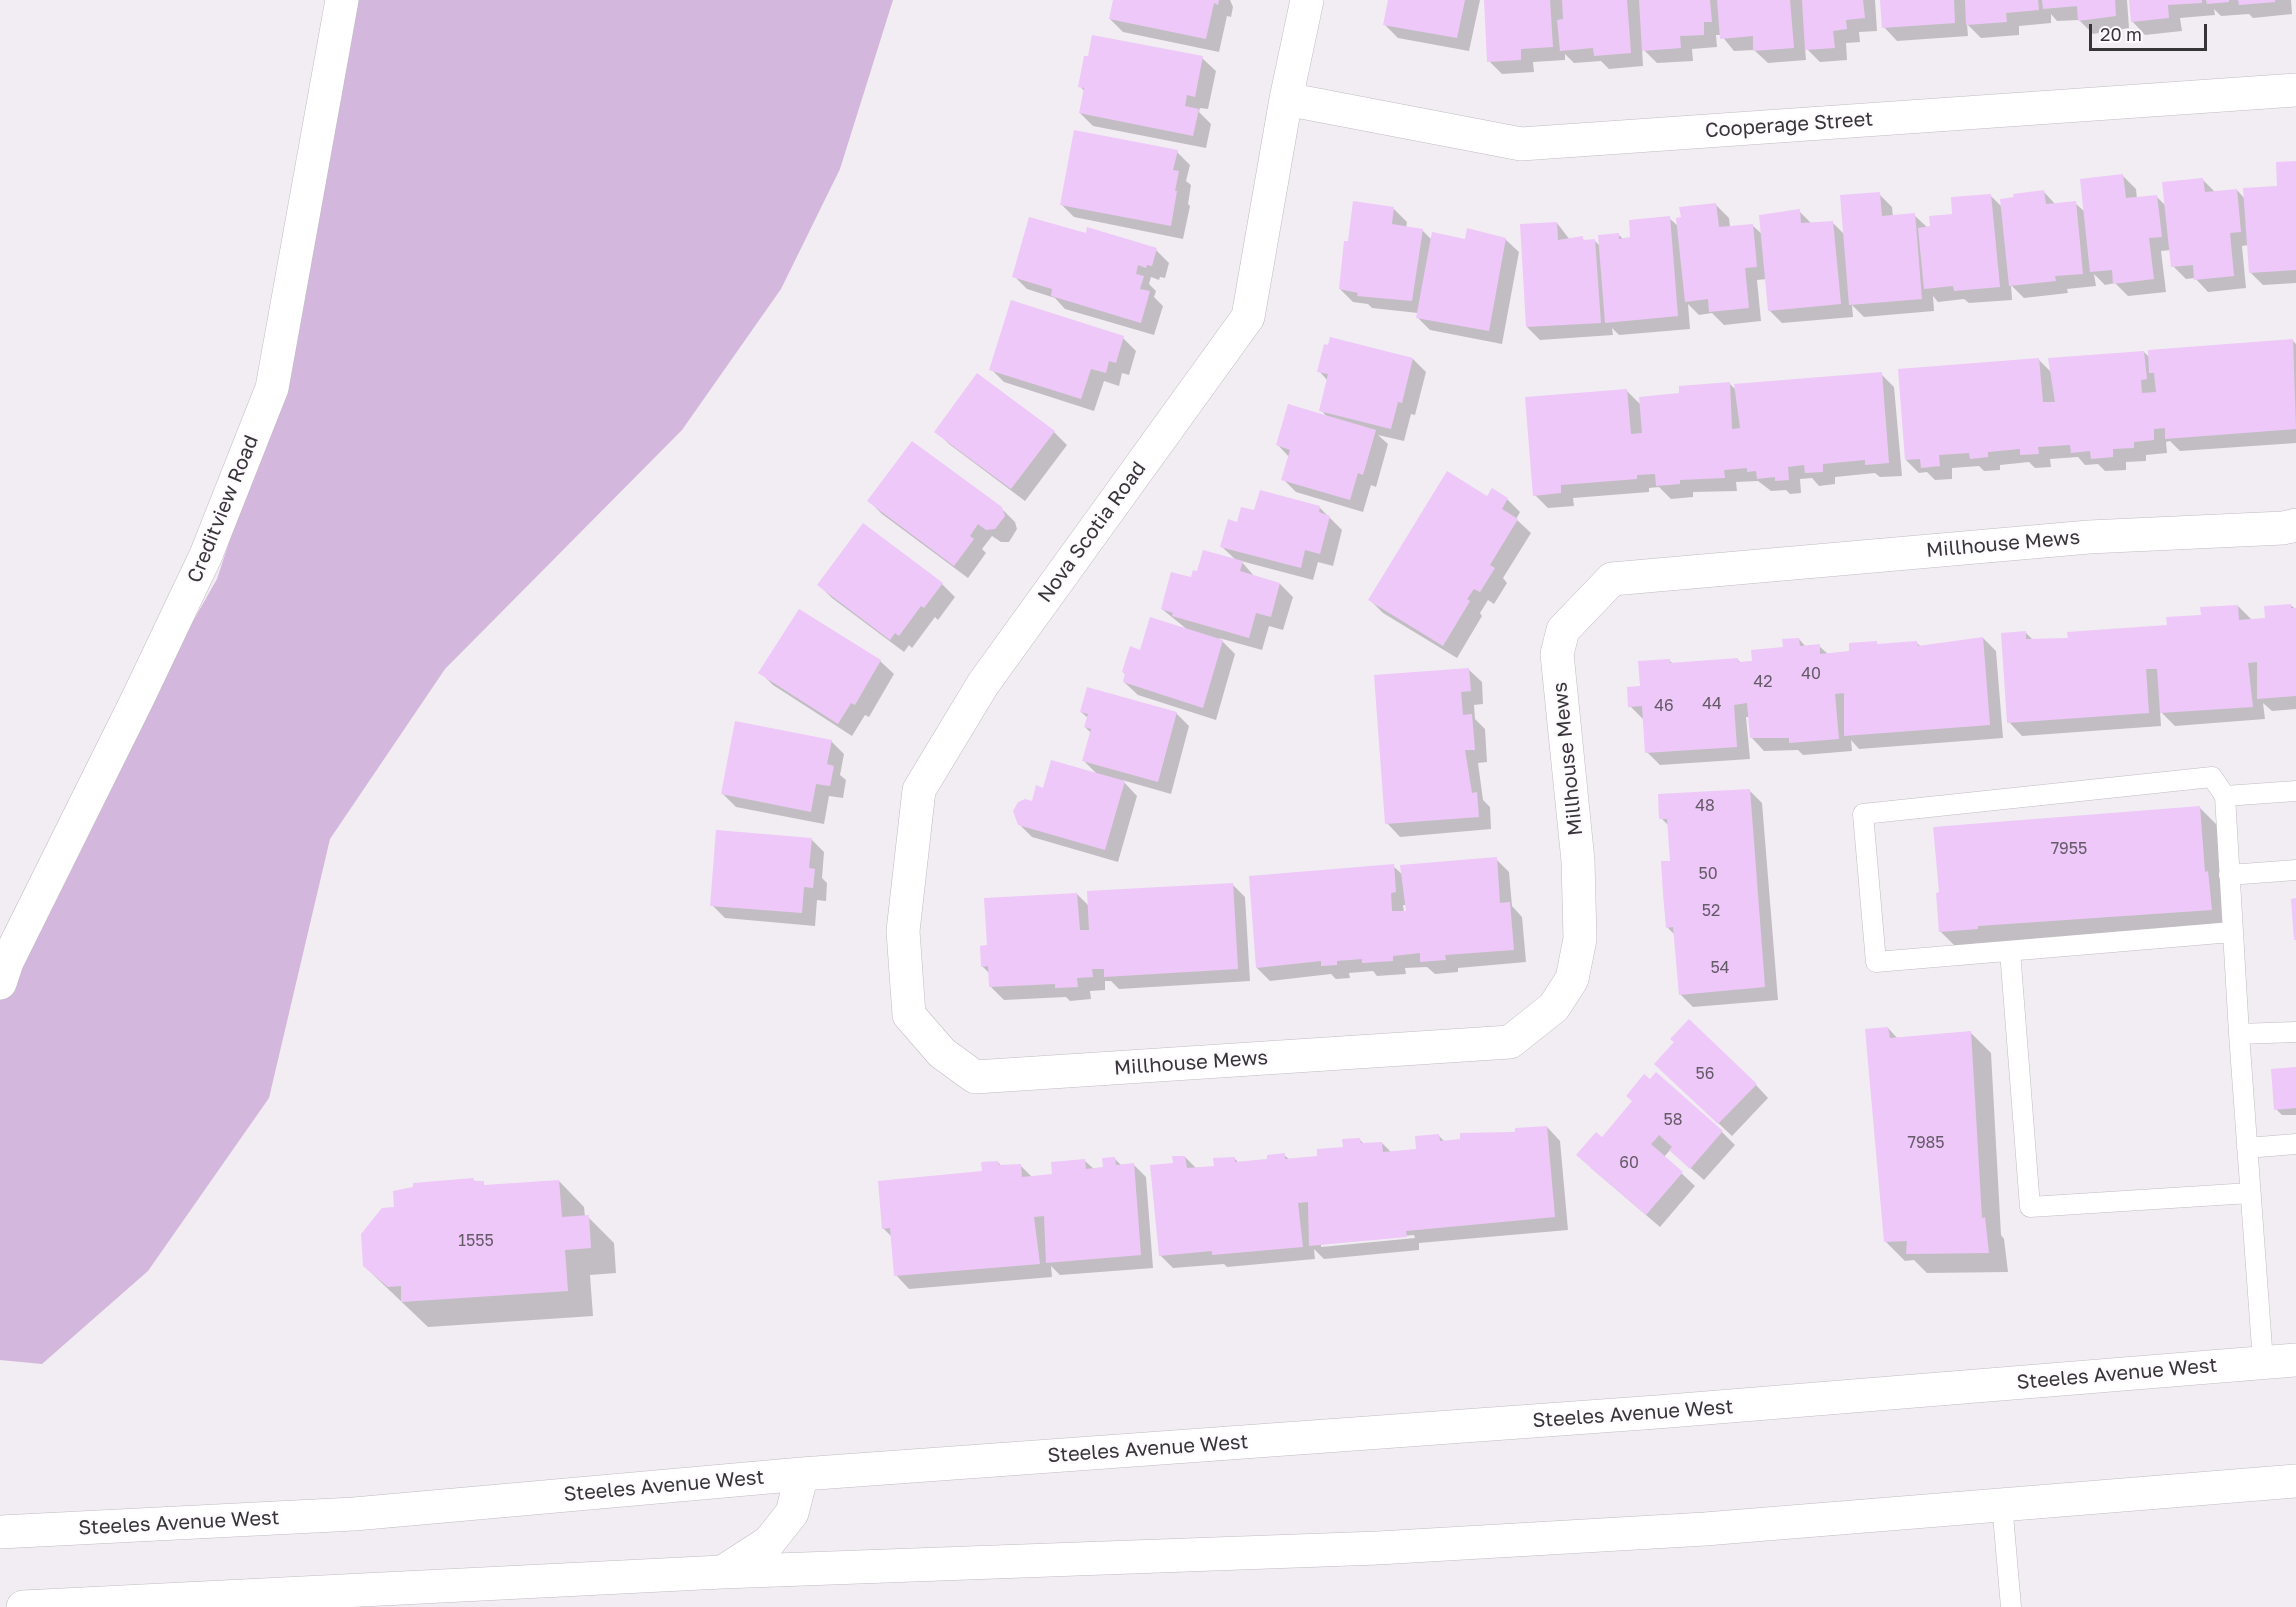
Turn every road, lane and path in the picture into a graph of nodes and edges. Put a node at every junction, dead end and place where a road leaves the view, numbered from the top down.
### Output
1 (342, 0) edge
2 (1306, 0) edge
3 (2296, 90) edge
4 (1286, 99) junction
5 (2296, 525) edge
6 (2296, 791) edge
7 (2225, 796) junction
8 (2296, 870) edge
9 (2229, 875) junction
10 (2232, 932) junction
11 (2010, 951) junction
12 (0, 983) edge
13 (2296, 1032) edge
14 (2239, 1034) junction
15 (942, 1053) joint
16 (2296, 1144) edge
17 (2247, 1148) junction
18 (2250, 1193) junction
19 (2296, 1360) edge
20 (2263, 1362) junction
21 (802, 1474) junction
22 (2296, 1481) edge
23 (2002, 1503) junction
24 (0, 1532) edge
25 (723, 1572) junction
26 (23, 1607) edge
27 (2011, 1607) edge

1 - 12 street, Creditview Road
2 - 4 street, Nova Scotia Road
3 - 4 street, Cooperage Street
4 - 15 street, Nova Scotia Road
5 - 15 street, Millhouse Mews
6 - 7 lane
7 - 9 lane
7 - 11 lane
8 - 9 lane
9 - 10 lane
10 - 11 lane
10 - 14 lane
11 - 18 lane
13 - 14 lane
14 - 17 lane
16 - 17 lane
17 - 18 lane
18 - 20 lane
19 - 20 street, Steeles Avenue West
20 - 21 street, Steeles Avenue West
21 - 24 street, Steeles Avenue West
21 - 25 street
22 - 23 street
23 - 25 street
23 - 27 lane
25 - 26 street

